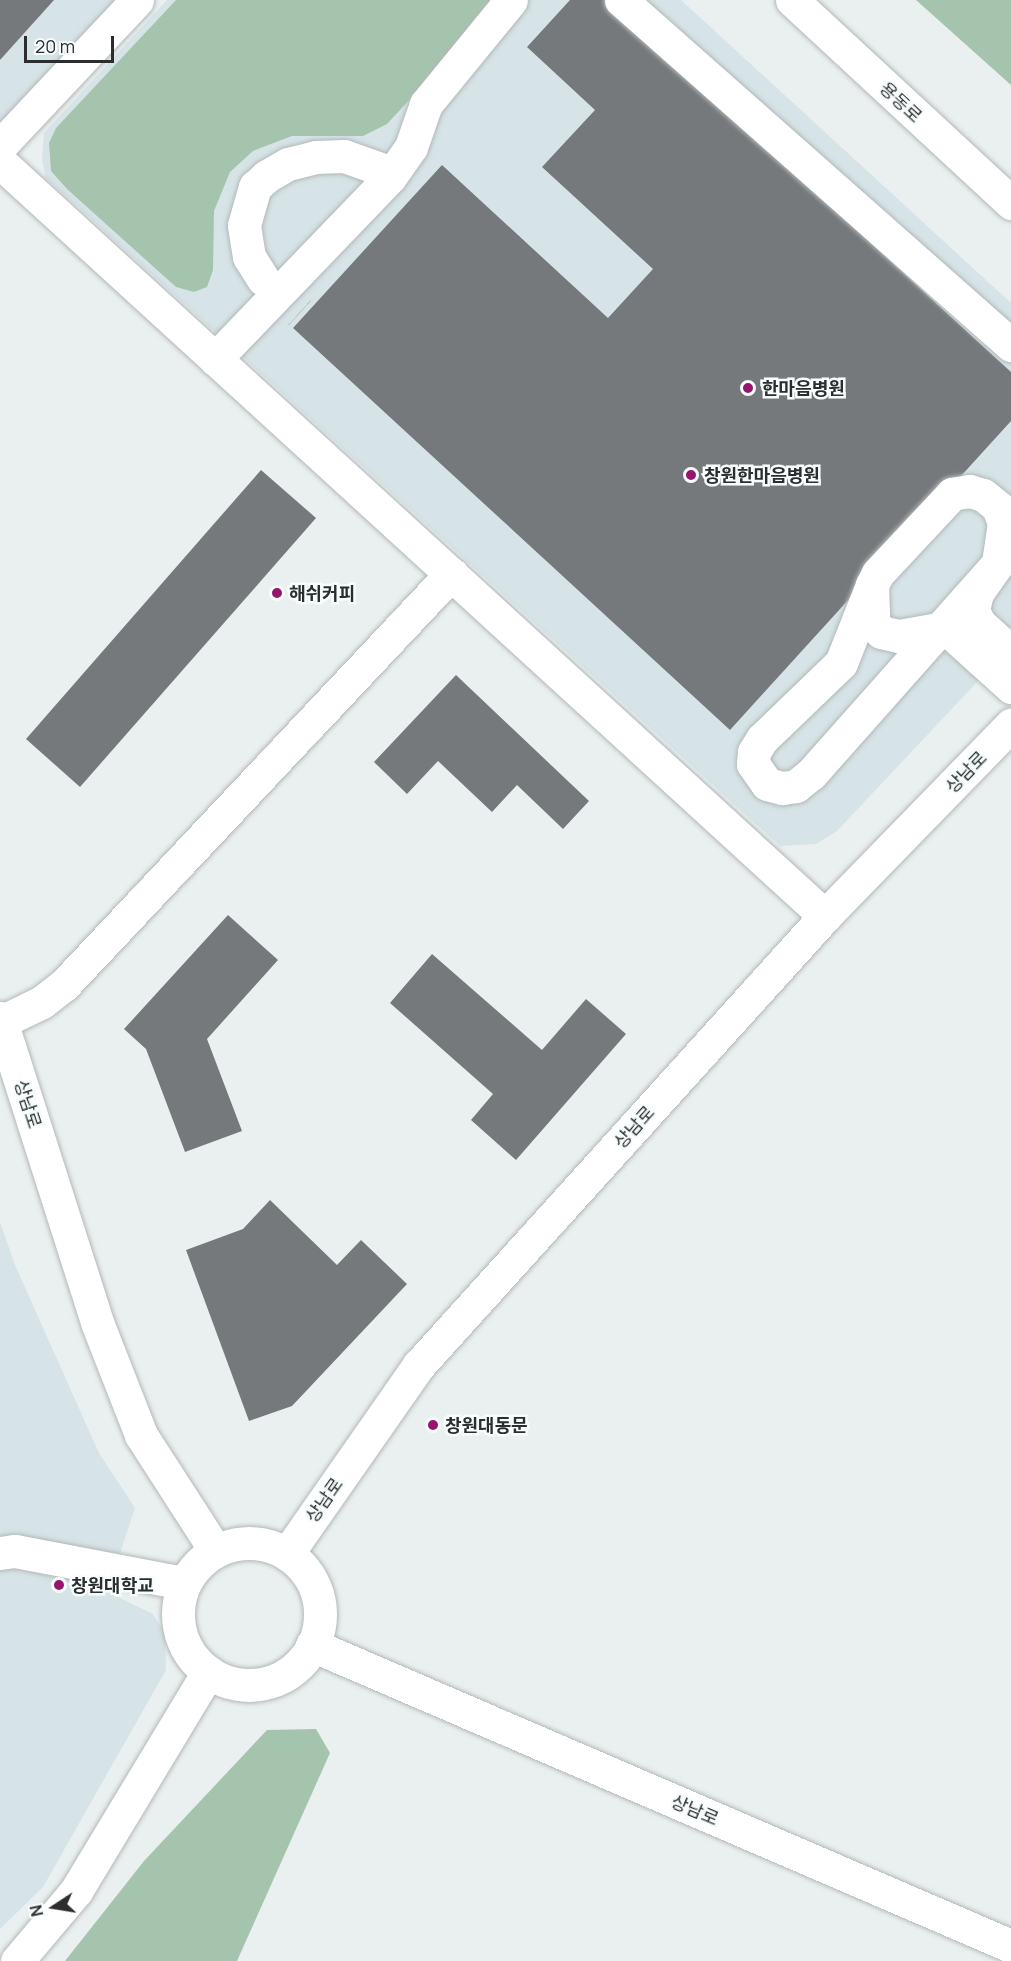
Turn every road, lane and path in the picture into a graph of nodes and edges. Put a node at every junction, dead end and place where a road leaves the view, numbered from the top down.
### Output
1 (136, 0) edge
2 (511, 0) edge
3 (621, 0) edge
4 (792, 0) edge
5 (0, 146) edge
6 (0, 162) edge
7 (392, 173) junction
8 (1011, 204) edge
9 (263, 279) tunnel mouth
10 (1011, 345) edge
11 (215, 359) junction
12 (1003, 558) edge
13 (451, 574) junction
14 (872, 585) junction
15 (943, 628) junction
16 (1011, 652) edge
17 (1011, 687) edge
18 (1011, 725) edge
19 (825, 916) junction
20 (1, 1020) edge
21 (215, 1550) junction
22 (0, 1553) edge
23 (287, 1554) junction
24 (183, 1583) junction
25 (312, 1645) junction
26 (208, 1672) junction
27 (1011, 1946) edge
28 (17, 1961) edge

1 - 5 street
2 - 7 street
3 - 10 street
4 - 8 street, 용동로
6 - 11 street
7 - 9 street
7 - 11 street
11 - 13 street
12 - 14 street
12 - 15 street
12 - 16 street
13 - 19 street
13 - 20 street
14 - 15 street
14 - 15 street
15 - 17 street
18 - 19 street, 상남로
19 - 23 street, 상남로
20 - 21 street, 상남로
21 - 23 street
21 - 24 street
22 - 24 street
23 - 25 street
24 - 26 street
25 - 26 street
25 - 27 street, 상남로
26 - 28 street

